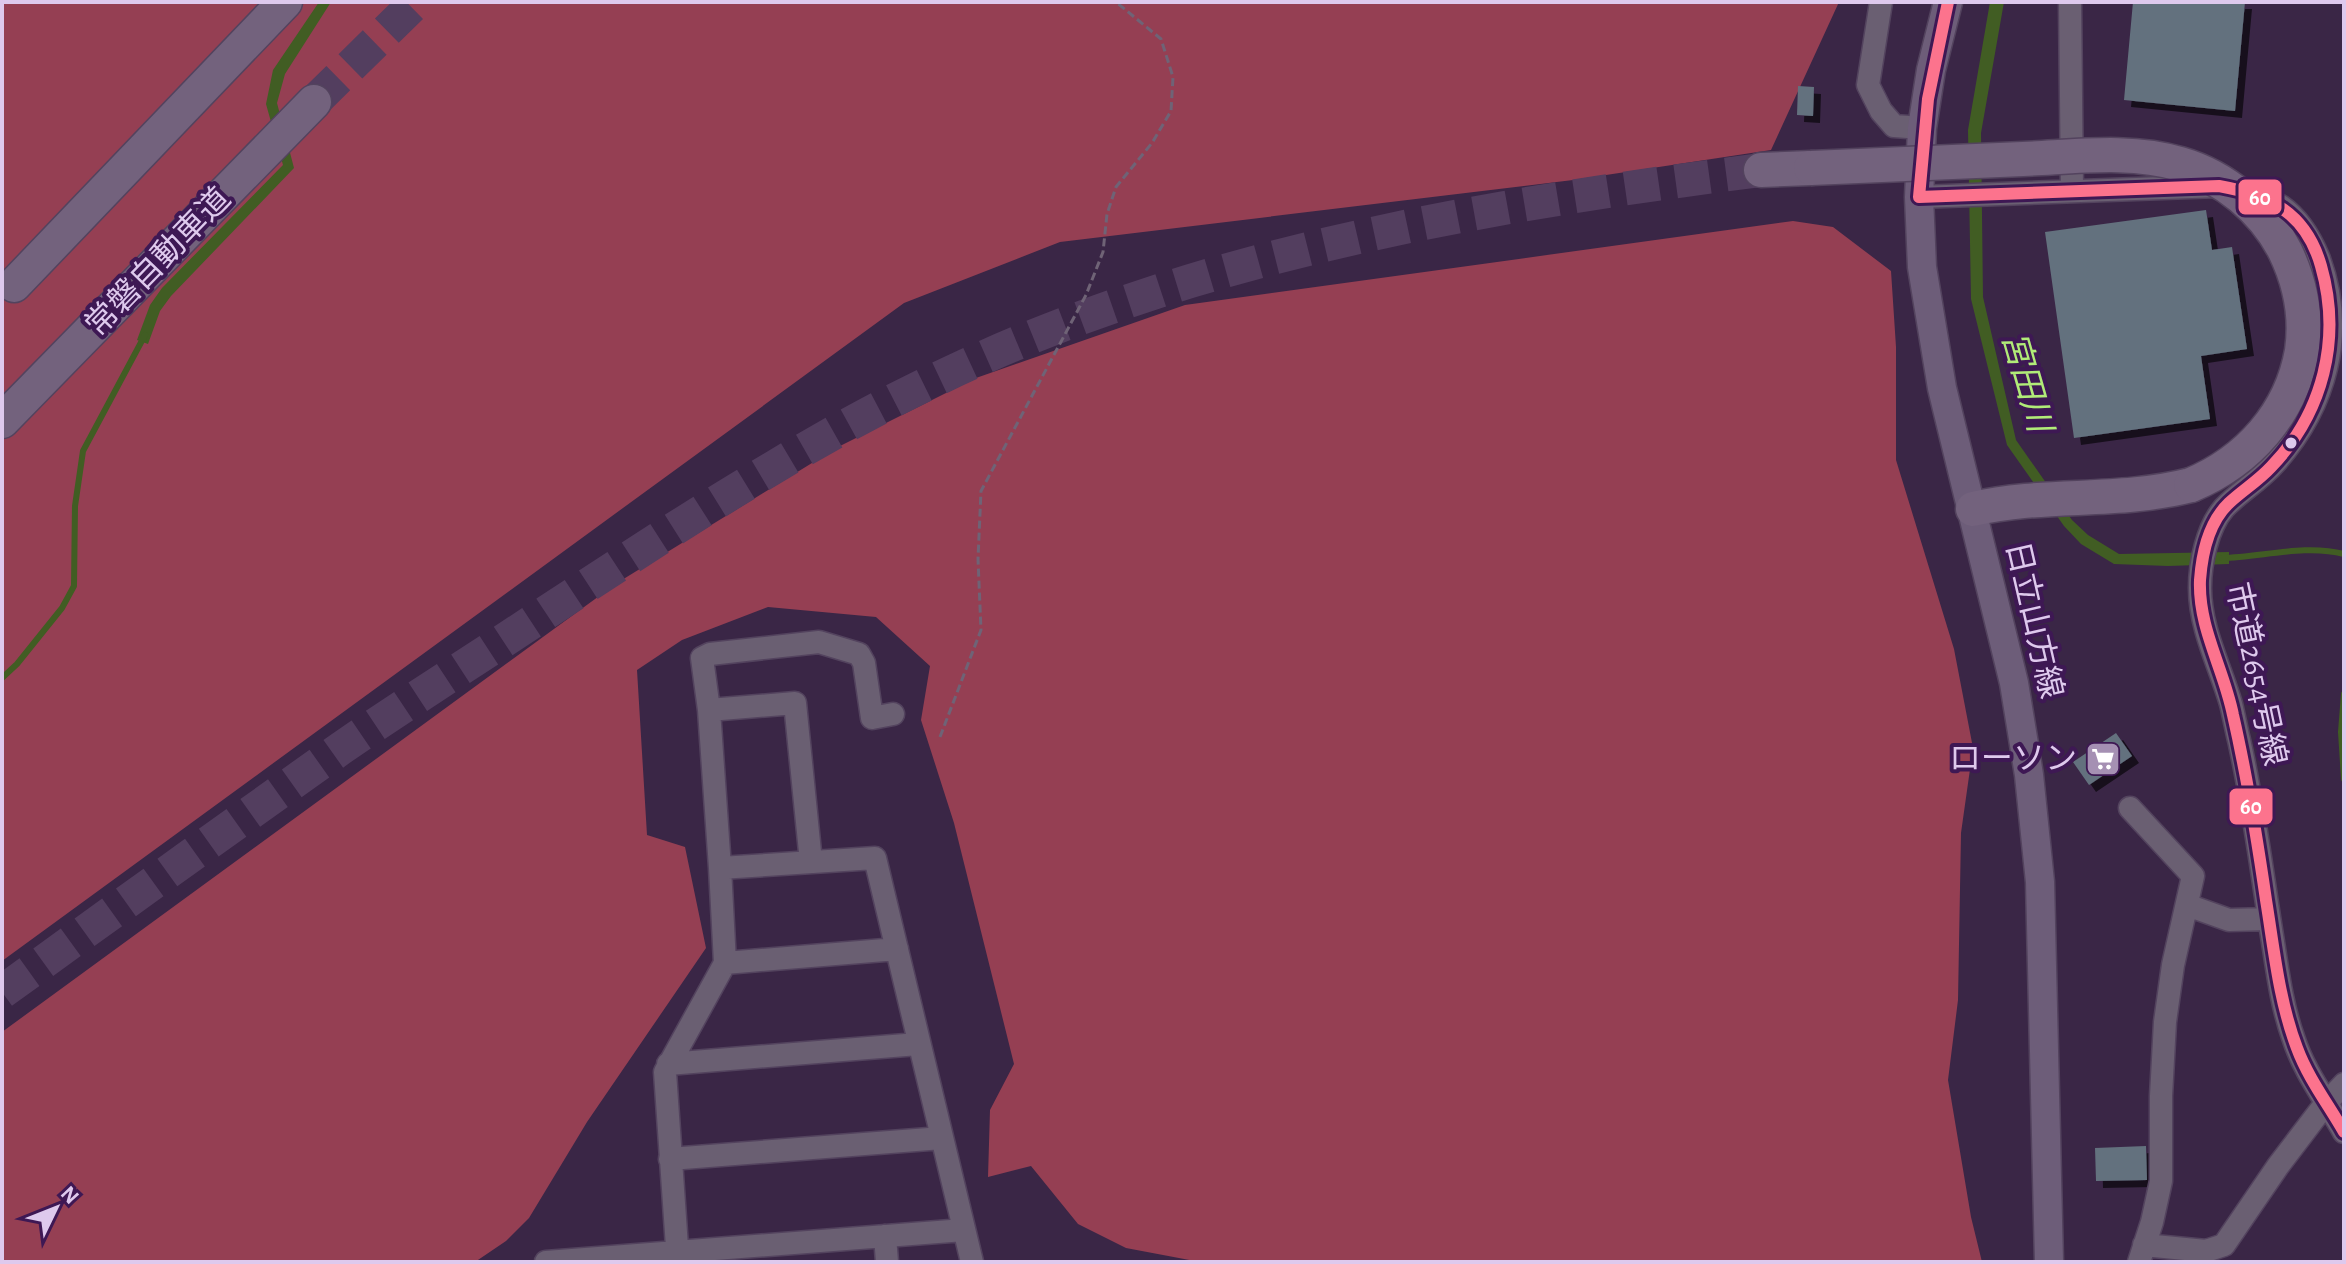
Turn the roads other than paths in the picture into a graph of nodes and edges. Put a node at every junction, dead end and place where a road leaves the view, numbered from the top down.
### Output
1 (285, 2) edge
2 (1881, 2) edge
3 (1948, 2) edge
4 (2070, 2) edge
5 (314, 102) tunnel mouth
6 (1922, 128) junction
7 (1761, 170) tunnel mouth
8 (2072, 191) junction
9 (1919, 197) junction
10 (18, 280) dead end
11 (2340, 326) edge
12 (2, 421) edge
13 (1973, 509) junction
14 (709, 710) junction
15 (893, 714) dead end
16 (2130, 808) dead end
17 (811, 862) junction
18 (720, 868) junction
19 (2187, 905) junction
20 (2269, 919) junction
21 (897, 949) junction
22 (725, 963) junction
23 (918, 1044) junction
24 (668, 1064) junction
25 (2344, 1084) edge
26 (2326, 1103) junction
27 (2344, 1132) edge
28 (942, 1138) junction
29 (670, 1159) junction
30 (964, 1230) junction
31 (885, 1236) junction
32 (783, 1253) edge
33 (2142, 1254) edge
34 (678, 1257) edge
35 (573, 1261) edge
36 (546, 1262) edge
37 (887, 1262) edge
38 (972, 1262) edge
39 (2049, 1262) edge

1 - 10 highway
2 - 6 street
3 - 6 main road, 日立山方線
4 - 8 street
5 - 12 highway, 常磐自動車道
6 - 9 main road, 日立山方線
7 - 13 highway, bridge
8 - 9 street, 市道2654号線
8 - 11 street, 市道2654号線
9 - 13 main road, 日立山方線
11 - 20 street, 市道2654号線
13 - 39 main road, 日立山方線
14 - 15 street
14 - 17 street
14 - 18 street
16 - 19 street
17 - 18 street
17 - 21 street
18 - 22 street
19 - 20 street
19 - 33 street
20 - 26 street, 市道2654号線
21 - 22 street
21 - 23 street
22 - 24 street
23 - 24 street
23 - 28 street
24 - 29 street
25 - 26 street
26 - 27 street, 市道2654号線
26 - 33 street
28 - 29 street
28 - 30 street
29 - 34 street
30 - 31 street
30 - 38 street
31 - 32 street
31 - 37 street
32 - 34 street
34 - 35 street
35 - 36 street

